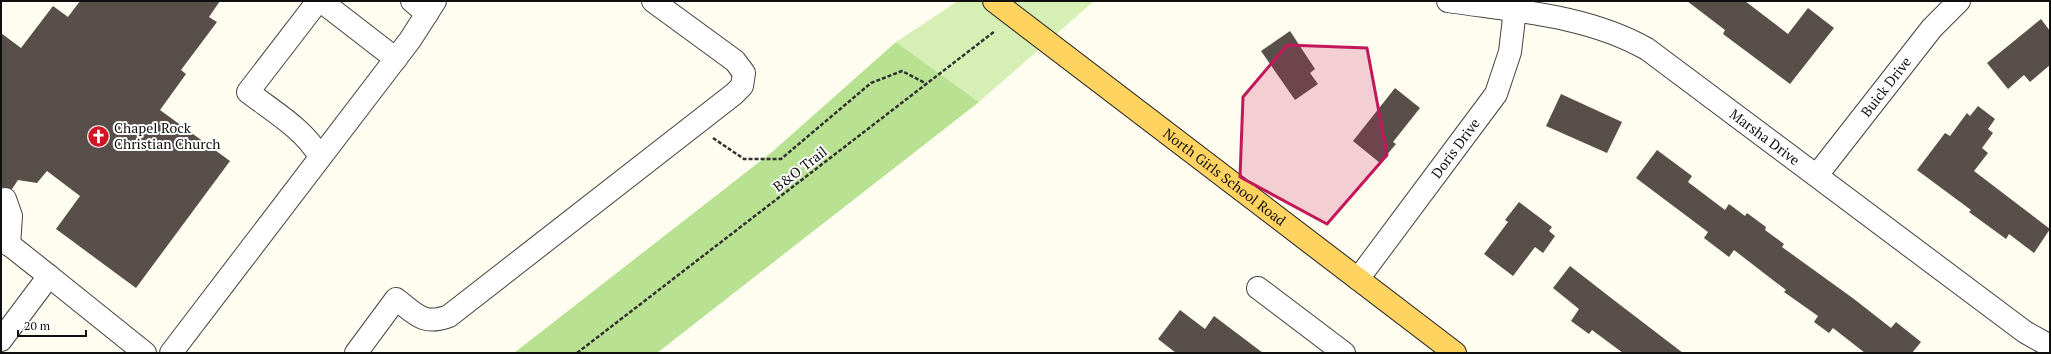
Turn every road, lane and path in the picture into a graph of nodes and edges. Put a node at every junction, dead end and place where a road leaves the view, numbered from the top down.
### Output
1 (320, 1) edge
2 (653, 1) edge
3 (994, 1) edge
4 (1448, 1) edge
5 (1959, 1) edge
6 (425, 5) edge
7 (1515, 6) edge
8 (1014, 17) junction
9 (396, 59) junction
10 (926, 84) junction
11 (711, 136) dead end
12 (320, 157) junction
13 (1817, 175) junction
14 (5, 199) dead end
15 (5, 242) edge
16 (49, 276) junction
17 (1358, 279) junction
18 (1258, 288) dead end
19 (3, 333) edge
20 (2050, 346) edge
21 (145, 353) edge
22 (171, 353) edge
23 (356, 353) edge
24 (578, 353) edge
25 (1344, 353) edge
26 (1455, 353) edge

1 - 9 street
1 - 12 street
2 - 23 street
3 - 8 main road, North Girls School Road
4 - 7 street, Marsha Drive
5 - 13 street, Buick Drive
6 - 9 street
7 - 13 street, Marsha Drive
7 - 17 street, Doris Drive
8 - 10 path, B&O Trail
8 - 17 main road, North Girls School Road
9 - 12 street
10 - 11 path
10 - 24 path, B&O Trail
12 - 22 street
13 - 20 street, Marsha Drive
14 - 15 street
15 - 16 street
16 - 19 street
16 - 21 street
17 - 26 main road, North Girls School Road
18 - 25 street

